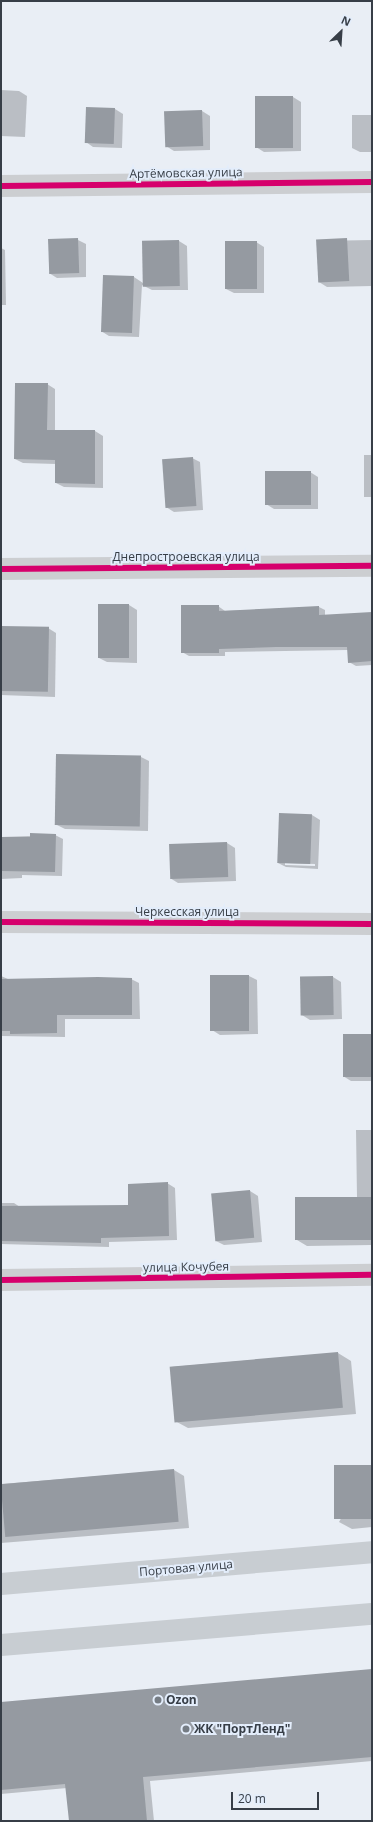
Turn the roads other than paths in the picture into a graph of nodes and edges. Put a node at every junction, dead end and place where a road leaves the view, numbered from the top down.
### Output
1 (372, 182) edge
2 (1, 186) edge
3 (372, 566) edge
4 (1, 569) edge
5 (1, 922) edge
6 (372, 924) edge
7 (372, 1275) edge
8 (1, 1280) edge
9 (372, 1552) edge
10 (1, 1584) edge
11 (372, 1614) edge
12 (1, 1645) edge

1 - 2 street, Артёмовская улица
3 - 4 street, Днепростроевская улица
5 - 6 street, Черкесская улица
7 - 8 street, улица Кочубея
9 - 10 main road, Портовая улица
11 - 12 main road

